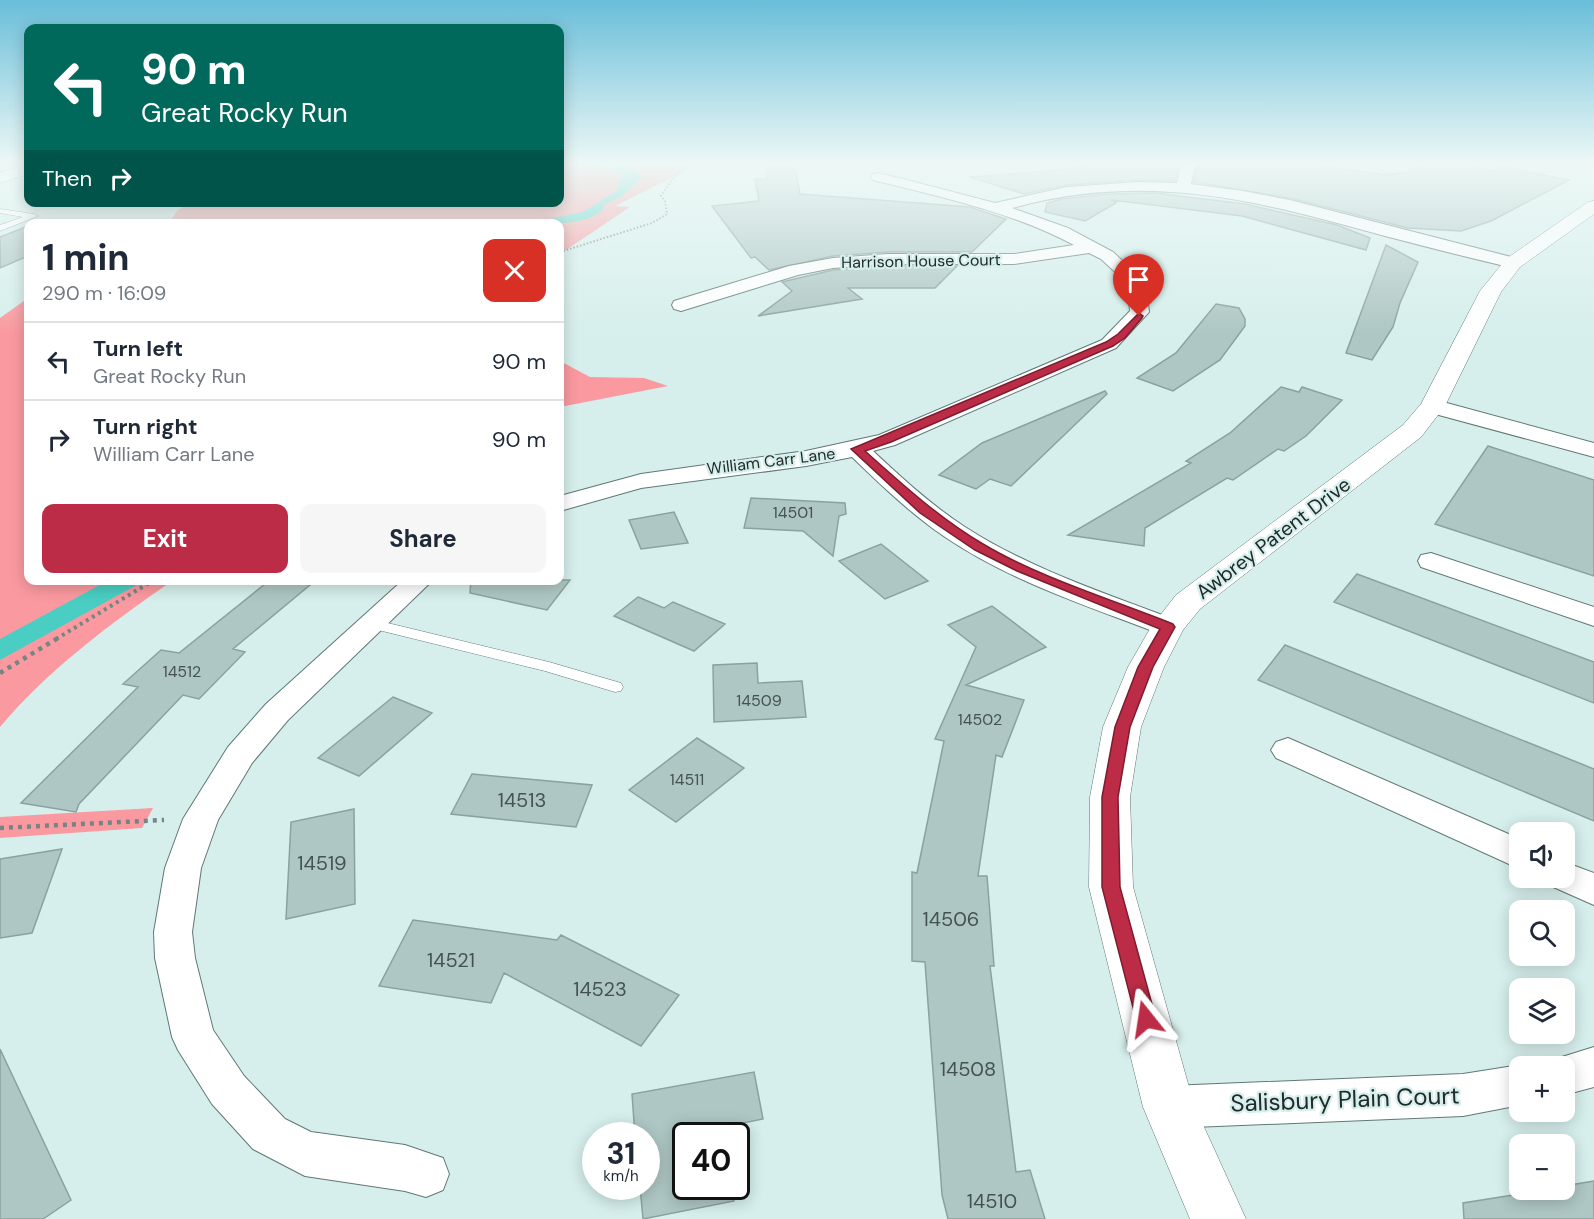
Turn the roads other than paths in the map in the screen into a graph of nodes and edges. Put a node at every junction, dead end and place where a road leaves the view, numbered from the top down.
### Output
1 (1028, 219) edge
2 (1345, 219) edge
3 (1575, 219) edge
4 (24, 220) edge
5 (0, 228) edge
6 (1093, 247) junction
7 (1513, 262) junction
8 (681, 305) dead end
9 (1432, 406) junction
10 (857, 449) junction
11 (1594, 450) edge
12 (564, 503) edge
13 (1431, 561) dead end
14 (414, 585) edge
15 (1594, 617) edge
16 (371, 624) junction
17 (1168, 627) junction
18 (615, 687) dead end
19 (1288, 750) dead end
20 (1509, 850) edge
21 (1575, 881) edge
22 (1594, 890) edge
23 (1594, 1067) edge
24 (1575, 1072) edge
25 (1509, 1087) edge
26 (1169, 1107) junction
27 (426, 1174) dead end
28 (1218, 1219) edge

1 - 6 street, William Carr Lane
2 - 7 street
3 - 7 street, Awbrey Patent Drive
4 - 5 lane
6 - 8 street, Harrison House Court
6 - 10 street, William Carr Lane
7 - 9 street, Awbrey Patent Drive
9 - 11 street
9 - 17 street, Awbrey Patent Drive
10 - 12 street, William Carr Lane
10 - 17 street
13 - 15 street
14 - 16 street
16 - 18 lane
16 - 27 street
17 - 26 street, Awbrey Patent Drive
19 - 20 street
21 - 22 street
23 - 24 street
25 - 26 street, Salisbury Plain Court
26 - 28 street, Awbrey Patent Drive

